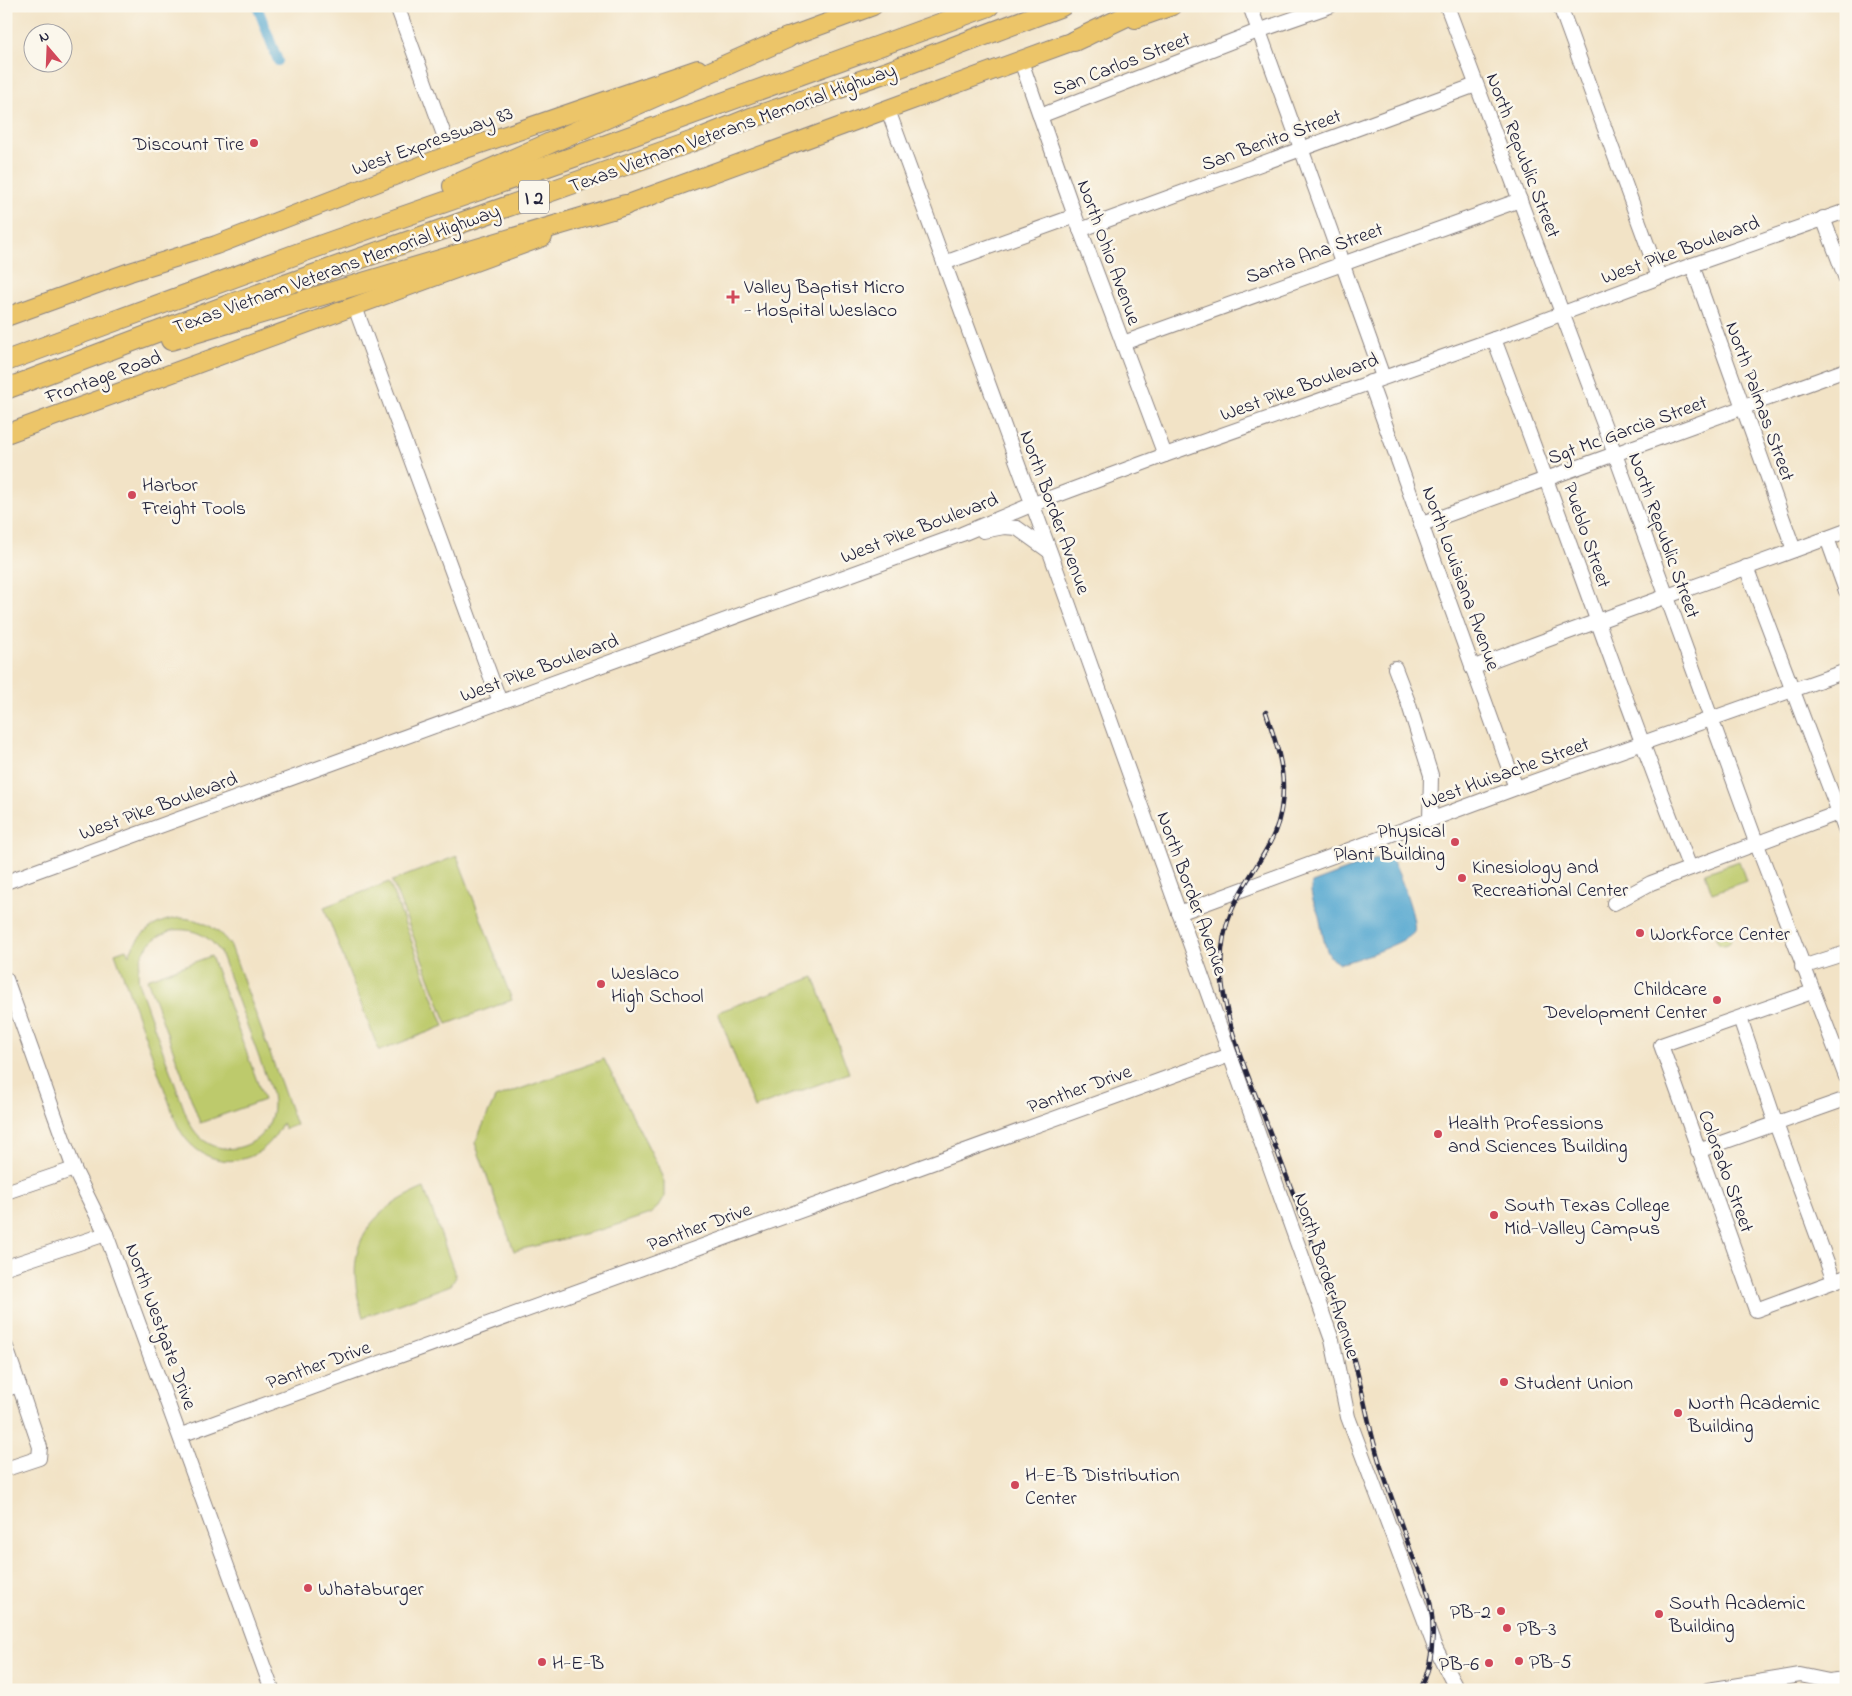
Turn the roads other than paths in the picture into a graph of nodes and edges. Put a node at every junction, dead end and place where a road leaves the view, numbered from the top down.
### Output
1 (397, 6) edge
2 (873, 6) edge
3 (989, 6) edge
4 (1062, 6) edge
5 (1148, 6) edge
6 (1172, 6) edge
7 (1250, 6) edge
8 (1330, 6) edge
9 (1447, 6) edge
10 (1560, 6) edge
11 (851, 10) edge
12 (1258, 31) junction
13 (787, 38) junction
14 (1074, 41) junction
15 (1021, 61) junction
16 (1476, 85) junction
17 (888, 110) junction
18 (1040, 116) junction
19 (1300, 150) junction
20 (452, 154) junction
21 (1520, 200) junction
22 (625, 205) junction
23 (1846, 211) edge
24 (1075, 216) junction
25 (1823, 218) junction
26 (1080, 230) junction
27 (305, 251) junction
28 (944, 263) junction
29 (1342, 264) junction
30 (1692, 265) junction
31 (1659, 277) junction
32 (1846, 279) edge
33 (356, 307) junction
34 (1562, 314) junction
35 (6, 317) edge
36 (1494, 339) junction
37 (1123, 343) junction
38 (6, 361) edge
39 (1846, 370) edge
40 (1383, 377) junction
41 (1370, 382) junction
42 (6, 390) edge
43 (1742, 408) junction
44 (6, 434) edge
45 (1615, 454) junction
46 (1165, 455) junction
47 (1547, 479) junction
48 (1031, 505) junction
49 (1422, 524) junction
50 (1846, 531) edge
51 (962, 534) junction
52 (1827, 538) junction
53 (1794, 550) junction
54 (1050, 552) junction
55 (1746, 567) junction
56 (1846, 591) edge
57 (1667, 597) junction
58 (1596, 620) junction
59 (1395, 668) dead end
60 (1472, 668) junction
61 (1846, 671) edge
62 (1792, 691) junction
63 (500, 702) junction
64 (1711, 720) junction
65 (1642, 744) junction
66 (1516, 788) junction
67 (1842, 811) edge
68 (1430, 820) junction
69 (1846, 831) edge
70 (1756, 842) junction
71 (1690, 868) junction
72 (6, 882) edge
73 (1614, 903) dead end
74 (1179, 913) junction
75 (1846, 953) edge
76 (1802, 967) junction
77 (6, 978) edge
78 (1812, 992) junction
79 (1740, 1018) junction
80 (1230, 1055) junction
81 (1846, 1077) edge
82 (1846, 1099) edge
83 (1776, 1124) junction
84 (1698, 1151) junction
85 (74, 1169) junction
86 (6, 1192) edge
87 (106, 1234) junction
88 (6, 1267) edge
89 (1840, 1279) edge
90 (6, 1348) edge
91 (13, 1387) edge
92 (181, 1435) junction
93 (6, 1469) edge
94 (1846, 1679) edge
95 (1760, 1685) edge
96 (272, 1690) edge
97 (1457, 1690) edge
98 (1708, 1690) edge

1 - 20 street
2 - 11 main road, West Expressway 83
3 - 27 highway, Texas Vietnam Veterans Memorial Highway / I 2
4 - 42 highway, Texas Vietnam Veterans Memorial Highway / I 2
5 - 14 highway
6 - 14 main road, Frontage Road
7 - 12 street
8 - 12 street, San Carlos Street
9 - 16 street, North Republic Street
10 - 31 street
11 - 13 main road, West Expressway 83
12 - 18 street, San Carlos Street
12 - 19 street
13 - 20 main road, West Expressway 83
13 - 27 highway
14 - 15 main road, Frontage Road
15 - 17 main road, Frontage Road
15 - 18 street, North Ohio Avenue
16 - 19 street, San Benito Street
16 - 21 street, North Republic Street
17 - 22 main road, Frontage Road
17 - 28 street, North Border Avenue
18 - 24 street, North Ohio Avenue
19 - 26 street, San Benito Street
19 - 29 street
20 - 35 main road, West Expressway 83
21 - 29 street, Santa Ana Street
21 - 34 street, North Republic Street
22 - 33 main road, Frontage Road
22 - 42 highway
23 - 25 street, West Pike Boulevard
24 - 26 street, North Ohio Avenue
24 - 28 street
25 - 30 street, West Pike Boulevard
25 - 32 street
26 - 37 street, North Ohio Avenue
27 - 38 highway, Texas Vietnam Veterans Memorial Highway / I 2
28 - 48 street, North Border Avenue
29 - 37 street, Santa Ana Street
29 - 40 street
30 - 31 street, West Pike Boulevard
30 - 43 street, North Palmas Street
31 - 34 street, West Pike Boulevard
33 - 44 main road, Frontage Road
33 - 63 street
34 - 36 street, West Pike Boulevard
34 - 45 street, North Republic Street
36 - 40 street, West Pike Boulevard
36 - 47 street, Pueblo Street
37 - 46 street, North Ohio Avenue
39 - 43 street, Sgt Mc Garcia Street
40 - 41 street, West Pike Boulevard
41 - 46 street, West Pike Boulevard
41 - 49 street, North Louisiana Avenue
43 - 45 street, Sgt Mc Garcia Street
43 - 53 street, North Palmas Street
45 - 47 street, Sgt Mc Garcia Street
45 - 57 street, North Republic Street
46 - 48 street, West Pike Boulevard
47 - 49 street, Sgt Mc Garcia Street
47 - 58 street, Pueblo Street
48 - 51 street, West Pike Boulevard
48 - 54 street, North Border Avenue
49 - 60 street, North Louisiana Avenue
50 - 52 street
51 - 54 street
51 - 63 street, West Pike Boulevard
52 - 53 street
52 - 56 street
53 - 55 street
54 - 74 street, North Border Avenue
55 - 57 street
55 - 62 street
57 - 58 street
57 - 64 street, North Republic Street
58 - 60 street
58 - 65 street, Pueblo Street
59 - 68 street
60 - 66 street, North Louisiana Avenue
61 - 62 street, West Huisache Street
62 - 64 street, West Huisache Street
62 - 67 street
63 - 72 street, West Pike Boulevard
64 - 65 street, West Huisache Street
64 - 70 street, North Republic Street
65 - 66 street, West Huisache Street
65 - 71 street, Pueblo Street
66 - 68 street, West Huisache Street
67 - 69 street
67 - 70 street
68 - 74 street, West Huisache Street
70 - 71 street
70 - 76 street, North Republic Street
71 - 73 street
74 - 80 street, North Border Avenue
75 - 76 street
76 - 78 street, North Republic Street
77 - 85 street, North Westgate Drive
78 - 79 street
78 - 81 street, North Republic Street
79 - 83 street
79 - 84 street, Colorado Street
80 - 92 street, Panther Drive
80 - 97 street, North Border Avenue
82 - 83 street
83 - 84 street
83 - 89 street
84 - 89 street, Colorado Street
85 - 86 street
85 - 87 street, North Westgate Drive
87 - 88 street
87 - 92 street, North Westgate Drive
90 - 91 street
91 - 93 street
92 - 96 street, North Westgate Drive
94 - 95 street
95 - 98 street

